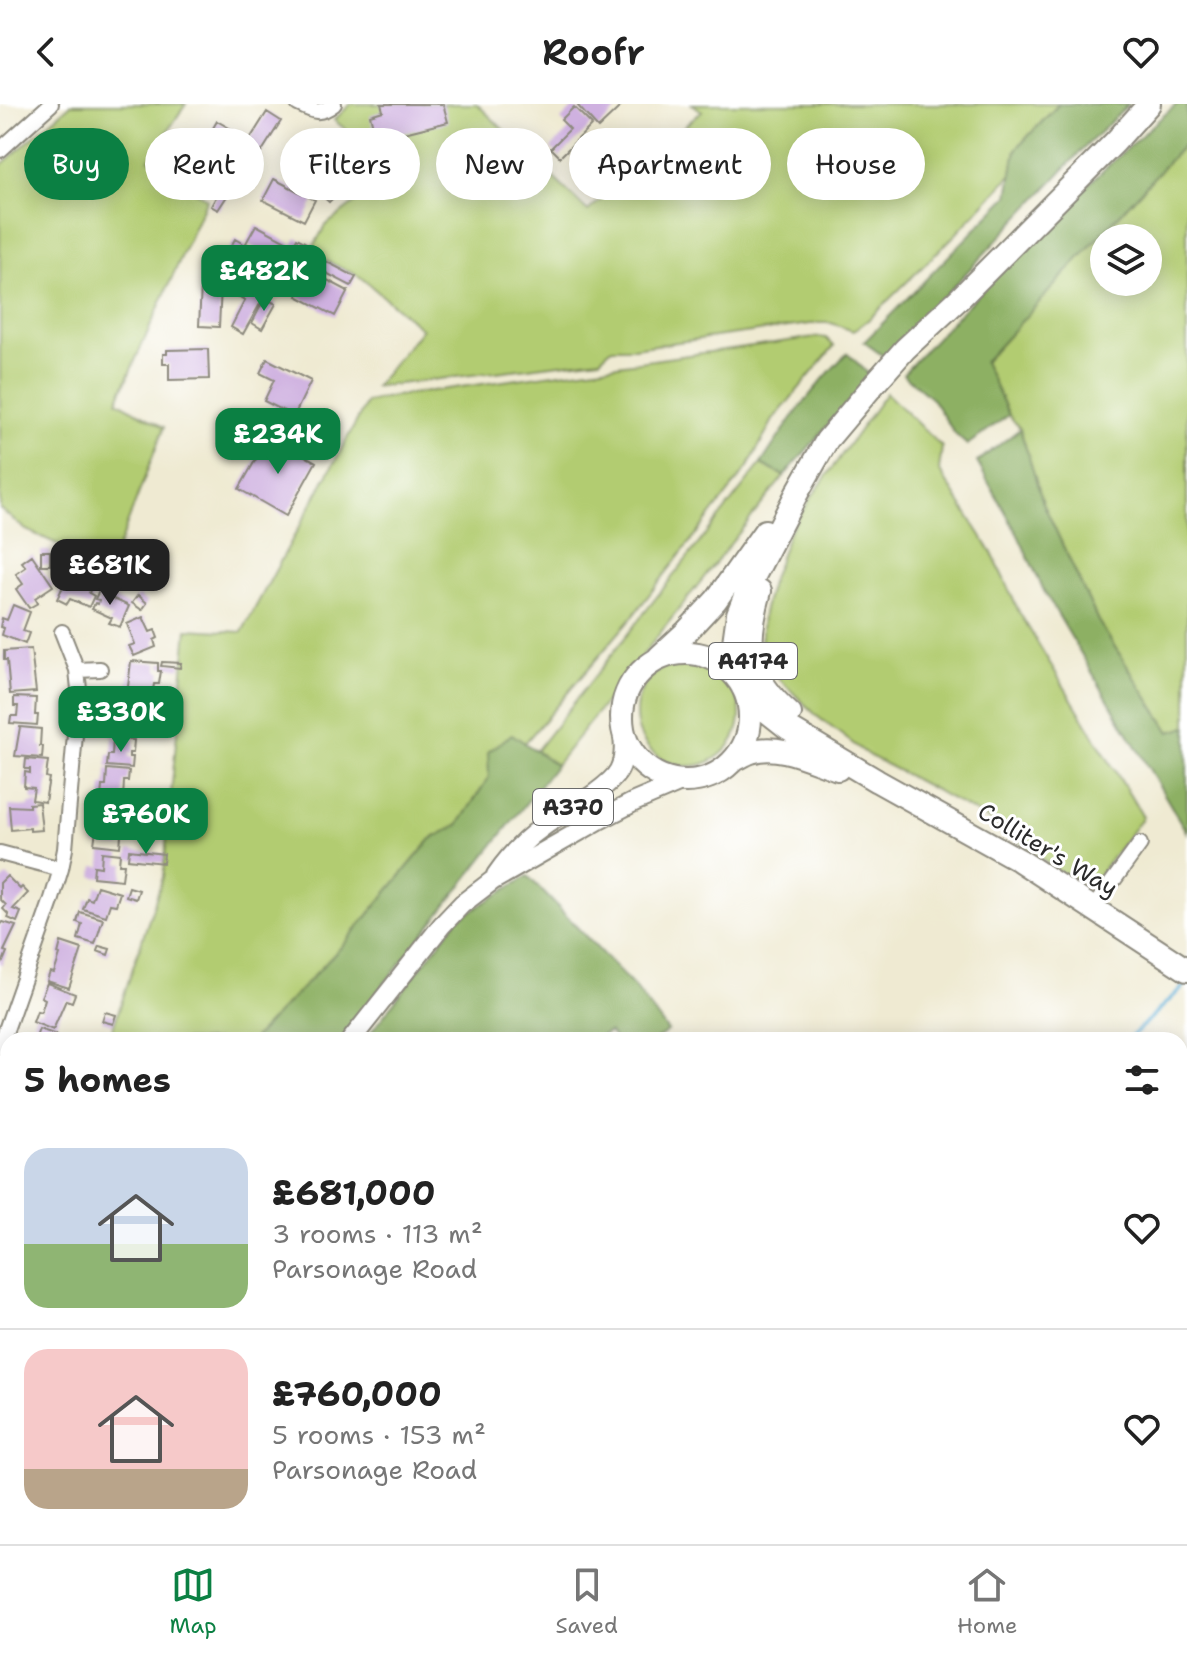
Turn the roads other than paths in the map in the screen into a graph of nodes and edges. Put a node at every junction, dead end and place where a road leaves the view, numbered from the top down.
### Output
1 (298, 104) edge
2 (334, 104) edge
3 (1149, 104) edge
4 (1156, 104) edge
5 (45, 106) edge
6 (1115, 142) junction
7 (0, 150) edge
8 (797, 493) junction
9 (62, 632) dead end
10 (655, 661) junction
11 (100, 669) dead end
12 (77, 670) junction
13 (736, 679) junction
14 (621, 720) junction
15 (734, 761) junction
16 (877, 781) junction
17 (681, 782) junction
18 (1140, 844) dead end
19 (0, 853) edge
20 (61, 869) junction
21 (492, 881) junction
22 (1094, 907) junction
23 (1181, 966) edge
24 (5, 1032) edge
25 (357, 1032) edge

1 - 2 street
3 - 6 highway
4 - 6 highway
5 - 7 street
6 - 8 highway
8 - 10 highway
8 - 13 highway
8 - 16 highway, A4174
9 - 12 street
10 - 13 highway
10 - 14 highway
11 - 12 street
12 - 20 street
13 - 15 highway
13 - 16 highway, Colliter's Way
14 - 17 highway
14 - 21 main road, A370
15 - 16 highway, Colliter's Way
15 - 17 highway
16 - 22 highway, Colliter's Way / A4174
17 - 21 main road, A370
18 - 22 street
19 - 20 street
20 - 24 street
21 - 25 main road, A370
22 - 23 highway, Colliter's Way / A4174

